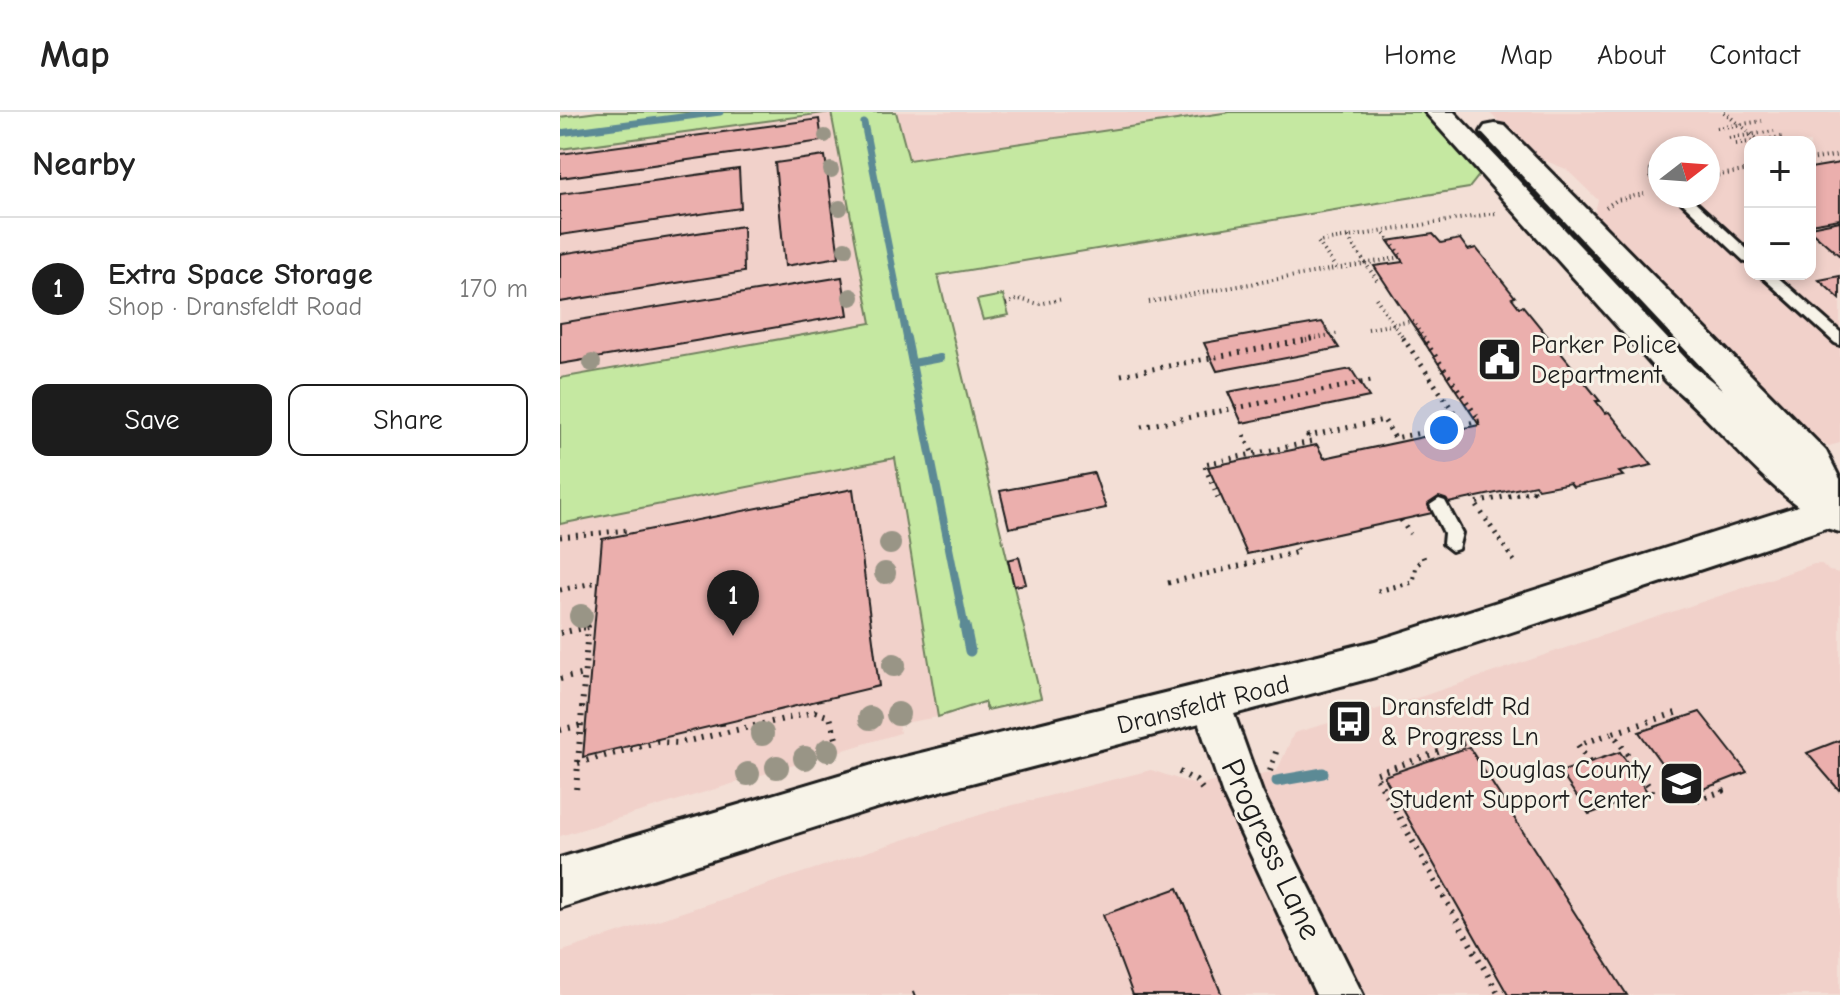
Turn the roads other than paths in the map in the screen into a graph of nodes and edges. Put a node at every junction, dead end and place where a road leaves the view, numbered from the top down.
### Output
1 (1439, 112) edge
2 (1476, 112) edge
3 (1694, 208) edge
4 (1744, 254) edge
5 (1773, 280) edge
6 (1840, 340) edge
7 (1439, 505) dead end
8 (1838, 512) edge
9 (1452, 544) dead end
10 (1210, 700) junction
11 (560, 883) edge
12 (1340, 995) edge

1 - 8 street
2 - 8 street
3 - 4 lane
5 - 6 lane
7 - 9 lane
8 - 10 street, Dransfeldt Road
10 - 11 street, Dransfeldt Road
10 - 12 street, Progress Lane

